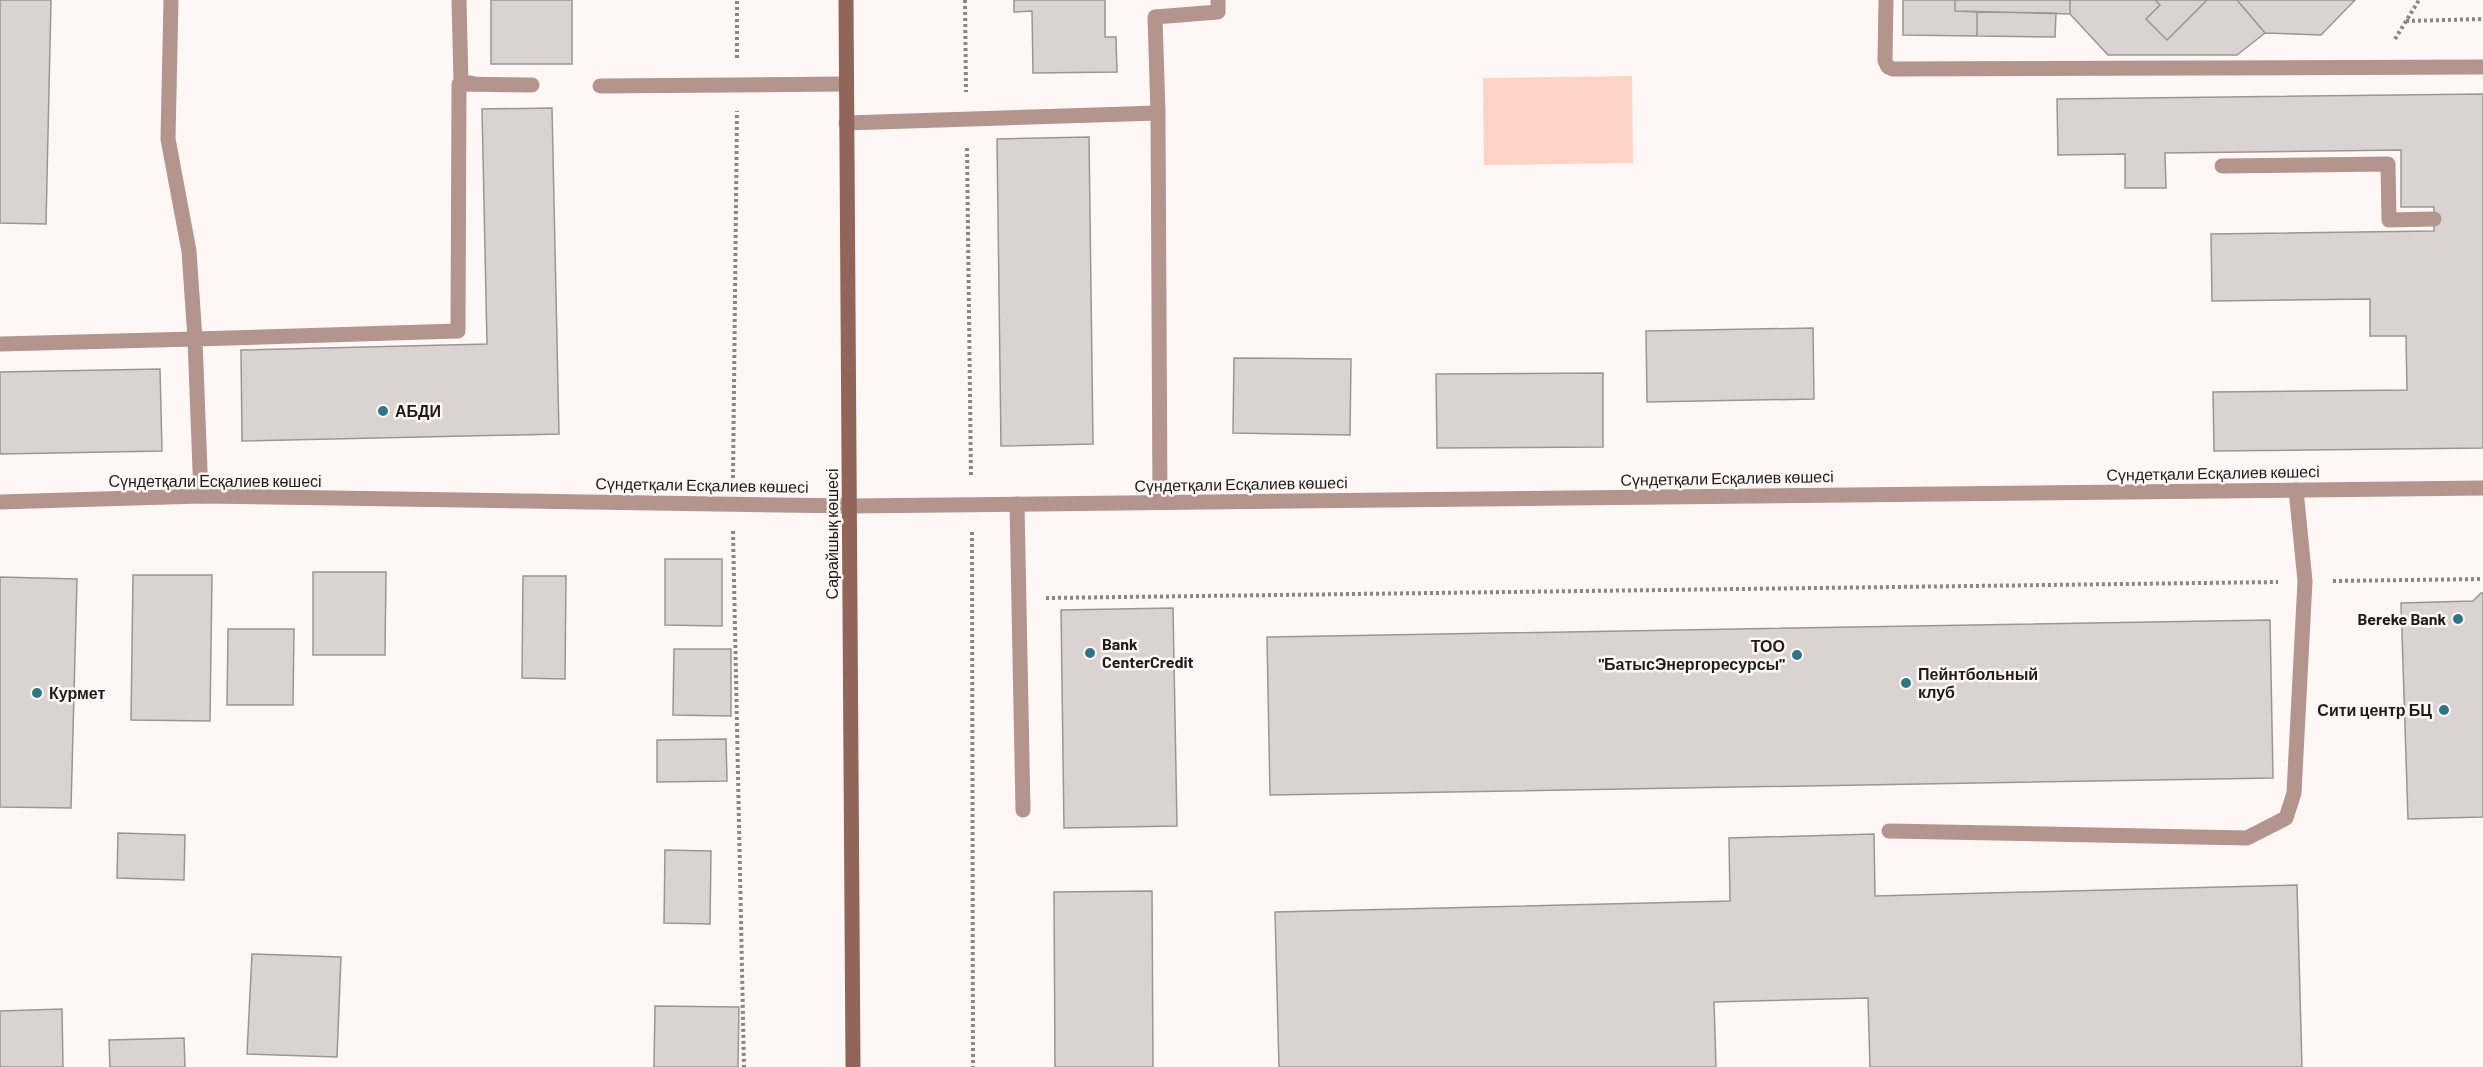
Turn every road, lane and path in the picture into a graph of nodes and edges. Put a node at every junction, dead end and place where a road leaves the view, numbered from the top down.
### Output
1 (171, 0) edge
2 (459, 0) edge
3 (846, 0) edge
4 (1218, 0) edge
5 (1886, 0) edge
6 (2419, 0) edge
7 (2483, 19) edge
8 (2406, 21) junction
9 (2483, 67) edge
10 (2377, 68) junction
11 (846, 84) junction
12 (509, 85) junction
13 (532, 85) dead end
14 (600, 86) dead end
15 (1158, 113) junction
16 (846, 123) junction
17 (2222, 166) dead end
18 (2434, 219) dead end
19 (195, 339) junction
20 (0, 344) edge
21 (2483, 488) edge
22 (2296, 490) junction
23 (201, 496) junction
24 (0, 502) edge
25 (1160, 502) junction
26 (1017, 504) junction
27 (850, 506) junction
28 (2483, 579) edge
29 (2305, 581) junction
30 (1018, 599) junction
31 (1023, 810) dead end
32 (1889, 831) dead end
33 (853, 1067) edge

1 - 19 street
2 - 12 street
3 - 11 street, Сарайшық көшесі
4 - 15 street
5 - 10 street
6 - 8 path
7 - 8 path
8 - 10 path
9 - 10 street
11 - 14 street
11 - 16 street, Сарайшық көшесі
12 - 13 street
12 - 19 street
15 - 16 street
15 - 25 street
16 - 27 street, Сарайшық көшесі
17 - 18 street
19 - 20 street
19 - 23 street
21 - 22 street, Сүндетқали Есқалиев көшесі
22 - 25 street, Сүндетқали Есқалиев көшесі
22 - 29 street
23 - 24 street, Сүндетқали Есқалиев көшесі
23 - 27 street, Сүндетқали Есқалиев көшесі
25 - 26 street, Сүндетқали Есқалиев көшесі
26 - 27 street, Сүндетқали Есқалиев көшесі
26 - 30 street
27 - 33 street, Сарайшық көшесі
28 - 29 path
29 - 30 path
29 - 32 street
30 - 31 street

